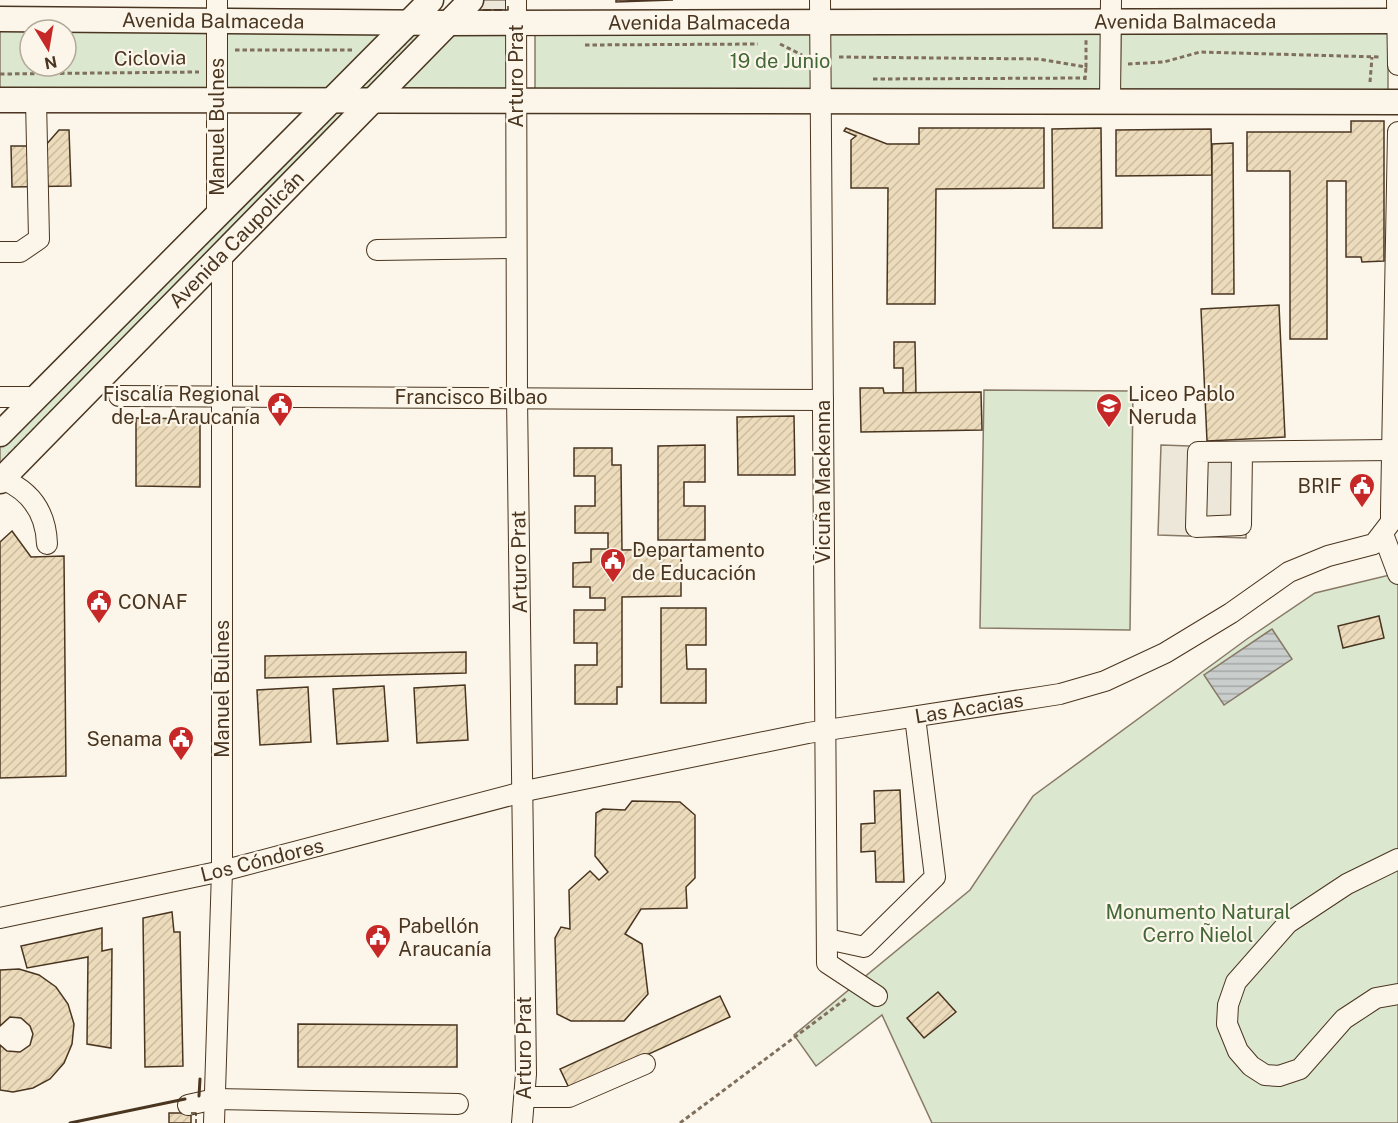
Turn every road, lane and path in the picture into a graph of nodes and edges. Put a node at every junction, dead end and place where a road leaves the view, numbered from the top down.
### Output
1 (431, 0) edge
2 (471, 0) edge
3 (1397, 0) edge
4 (217, 10) edge
5 (820, 10) edge
6 (1111, 10) edge
7 (516, 11) edge
8 (0, 19) edge
9 (410, 21) junction
10 (1398, 21) edge
11 (449, 23) junction
12 (759, 44) dead end
13 (771, 44) dead end
14 (580, 45) dead end
15 (217, 50) junction
16 (359, 50) dead end
17 (802, 55) dead end
18 (839, 57) dead end
19 (1086, 60) dead end
20 (1128, 60) dead end
21 (1398, 65) edge
22 (1086, 67) junction
23 (207, 72) dead end
24 (0, 74) edge
25 (862, 79) dead end
26 (0, 100) edge
27 (36, 100) junction
28 (217, 100) junction
29 (516, 100) junction
30 (820, 100) junction
31 (330, 101) junction
32 (375, 101) junction
33 (1110, 101) junction
34 (1370, 102) junction
35 (1398, 102) edge
36 (1398, 132) edge
37 (217, 217) junction
38 (516, 248) junction
39 (378, 250) dead end
40 (0, 252) edge
41 (222, 255) junction
42 (200, 277) junction
43 (119, 396) dead end
44 (0, 397) edge
45 (37, 397) junction
46 (221, 397) junction
47 (517, 397) junction
48 (823, 400) junction
49 (0, 434) edge
50 (1392, 450) junction
51 (1242, 452) dead end
52 (1, 480) edge
53 (1383, 534) junction
54 (47, 544) dead end
55 (1396, 569) edge
56 (915, 717) junction
57 (825, 731) junction
58 (522, 792) junction
59 (1398, 859) edge
60 (222, 871) junction
61 (0, 918) edge
62 (827, 939) junction
63 (870, 991) joint
64 (1398, 994) edge
65 (645, 1064) dead end
66 (525, 1097) junction
67 (215, 1099) junction
68 (458, 1104) dead end
69 (188, 1105) dead end
70 (214, 1123) edge
71 (522, 1123) edge
72 (680, 1123) edge

1 - 9 main road, Avenida Caupolicán
2 - 11 main road, Avenida Caupolicán
3 - 10 street
4 - 8 main road, Avenida Balmaceda
4 - 9 main road, Avenida Balmaceda
4 - 15 street, Manuel Bulnes
5 - 6 main road, Avenida Balmaceda
5 - 7 main road, Avenida Balmaceda
5 - 30 street, Vicuña Mackenna
6 - 10 main road, Avenida Balmaceda
6 - 33 street
7 - 11 main road, Avenida Balmaceda
7 - 29 street, Arturo Prat
9 - 11 main road, Avenida Balmaceda
9 - 31 main road, Avenida Caupolicán
10 - 21 street
11 - 32 main road, Avenida Caupolicán
12 - 14 path
13 - 17 path
15 - 16 path
15 - 28 street, Manuel Bulnes
18 - 22 path
19 - 22 path
20 - 34 path
22 - 25 path
23 - 24 path, Ciclovia
26 - 27 main road
27 - 28 main road
27 - 40 street
28 - 31 main road
28 - 37 street, Manuel Bulnes
29 - 30 main road
29 - 32 main road
29 - 38 street, Arturo Prat
30 - 33 main road
30 - 48 street, Vicuña Mackenna
31 - 32 main road
31 - 37 main road, Avenida Caupolicán
32 - 41 main road, Avenida Caupolicán
33 - 34 main road
34 - 35 main road
36 - 50 street
37 - 42 main road
37 - 45 main road, Avenida Caupolicán
38 - 39 street
38 - 47 street, Arturo Prat
41 - 42 main road, Avenida Caupolicán
41 - 46 street, Manuel Bulnes
42 - 52 main road, Avenida Caupolicán
43 - 46 street, Francisco Bilbao
44 - 45 street
45 - 49 main road, Avenida Caupolicán
46 - 47 street, Francisco Bilbao
46 - 60 street, Manuel Bulnes
47 - 48 street, Francisco Bilbao
47 - 58 street, Arturo Prat
48 - 57 street, Vicuña Mackenna
50 - 51 street
50 - 53 street
52 - 54 street
53 - 55 street
53 - 56 street, Las Acacias
56 - 57 street, Las Acacias
56 - 62 street
57 - 58 street, Las Acacias
57 - 62 street, Vicuña Mackenna
58 - 60 street, Los Cóndores
58 - 66 street, Arturo Prat
59 - 64 street
60 - 61 street, Los Cóndores
60 - 67 street, Manuel Bulnes
62 - 63 street, Vicuña Mackenna
63 - 72 path
65 - 66 street
66 - 71 street, Arturo Prat
67 - 68 street
67 - 69 street
67 - 70 street, Manuel Bulnes

